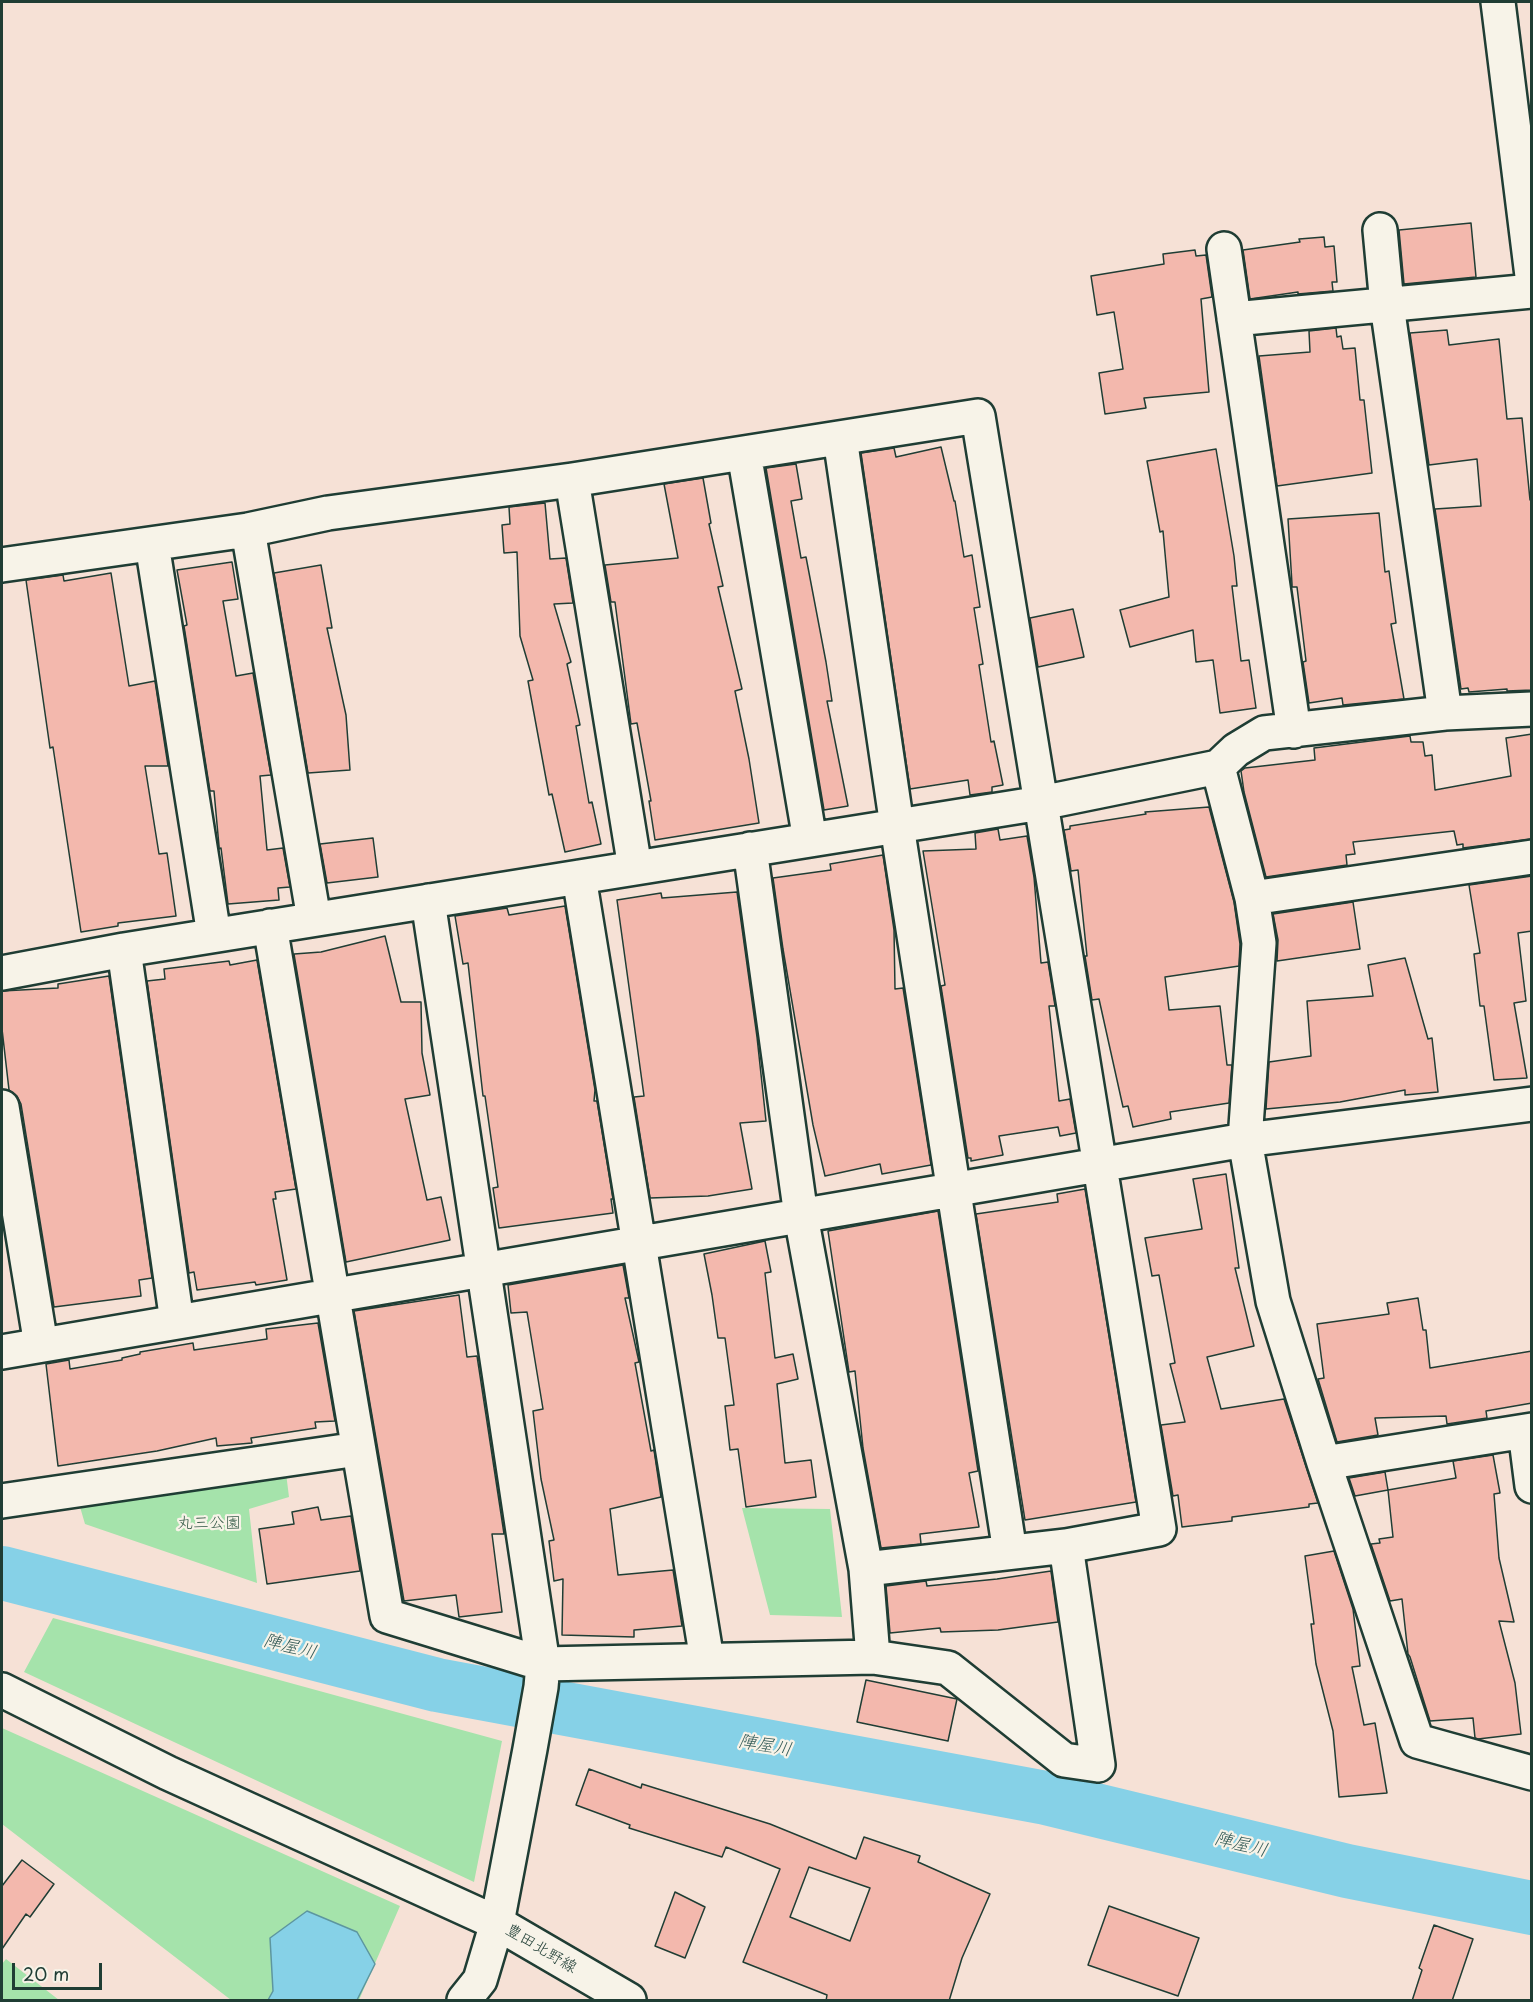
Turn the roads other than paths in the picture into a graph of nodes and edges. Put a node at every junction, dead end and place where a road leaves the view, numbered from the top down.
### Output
1 (1498, 2) edge
2 (1380, 230) dead end
3 (1224, 249) dead end
4 (1532, 276) edge
5 (1532, 291) edge
6 (1387, 305) junction
7 (1234, 319) junction
8 (840, 438) junction
9 (744, 453) junction
10 (572, 480) junction
11 (248, 530) junction
12 (152, 544) junction
13 (2, 565) edge
14 (1532, 709) edge
15 (1445, 714) junction
16 (1294, 731) junction
17 (1218, 767) junction
18 (1041, 803) junction
19 (897, 826) junction
20 (810, 840) junction
21 (750, 849) junction
22 (1532, 857) edge
23 (635, 868) junction
24 (579, 877) junction
25 (1252, 898) junction
26 (428, 901) junction
27 (314, 920) junction
28 (270, 927) junction
29 (214, 935) junction
30 (124, 950) junction
31 (2, 973) edge
32 (1532, 1104) edge
33 (2, 1107) edge
34 (1245, 1140) junction
35 (1100, 1164) junction
36 (954, 1190) junction
37 (801, 1216) junction
38 (639, 1243) junction
39 (484, 1269) junction
40 (332, 1295) junction
41 (177, 1322) junction
42 (41, 1345) junction
43 (2, 1352) edge
44 (1528, 1431) edge
45 (358, 1449) junction
46 (1324, 1463) junction
47 (1532, 1486) edge
48 (2, 1502) edge
49 (1066, 1546) junction
50 (1010, 1552) junction
51 (866, 1569) junction
52 (873, 1657) junction
53 (707, 1660) junction
54 (542, 1676) junction
55 (2, 1690) edge
56 (1532, 1773) edge
57 (497, 1923) junction
58 (464, 2001) edge
59 (628, 2001) edge

1 - 4 street
2 - 6 street
3 - 7 street
5 - 6 street
6 - 7 street
6 - 15 street
7 - 16 street
8 - 9 street
8 - 18 street
8 - 19 street
9 - 10 street
9 - 20 street
10 - 11 street
10 - 23 street
11 - 12 street
11 - 27 street
12 - 13 street
12 - 29 street
14 - 15 street
15 - 16 street
16 - 17 street
17 - 18 street
17 - 25 street
18 - 19 street
18 - 35 street
19 - 20 street
19 - 36 street
20 - 21 street
21 - 23 street
21 - 37 street
22 - 25 street
23 - 24 street
24 - 26 street
24 - 38 street
25 - 34 street
26 - 27 street
26 - 39 street
27 - 28 street
28 - 29 street
28 - 40 street
29 - 30 street
30 - 31 street
30 - 41 street
32 - 34 street
33 - 42 street
34 - 35 street
34 - 46 street
35 - 36 street
35 - 49 street
36 - 37 street
36 - 50 street
37 - 38 street
37 - 51 street
38 - 39 street
38 - 53 street
39 - 40 street
39 - 54 street
40 - 41 street
40 - 45 street
41 - 42 street
42 - 43 street
44 - 46 street
44 - 47 street
45 - 48 street
45 - 54 street
46 - 56 street
49 - 50 street
49 - 52 street
50 - 51 street
51 - 52 street
52 - 53 street
53 - 54 street
54 - 57 street
55 - 57 street
57 - 58 street, 豊田北野線
57 - 59 street, 豊田北野線

